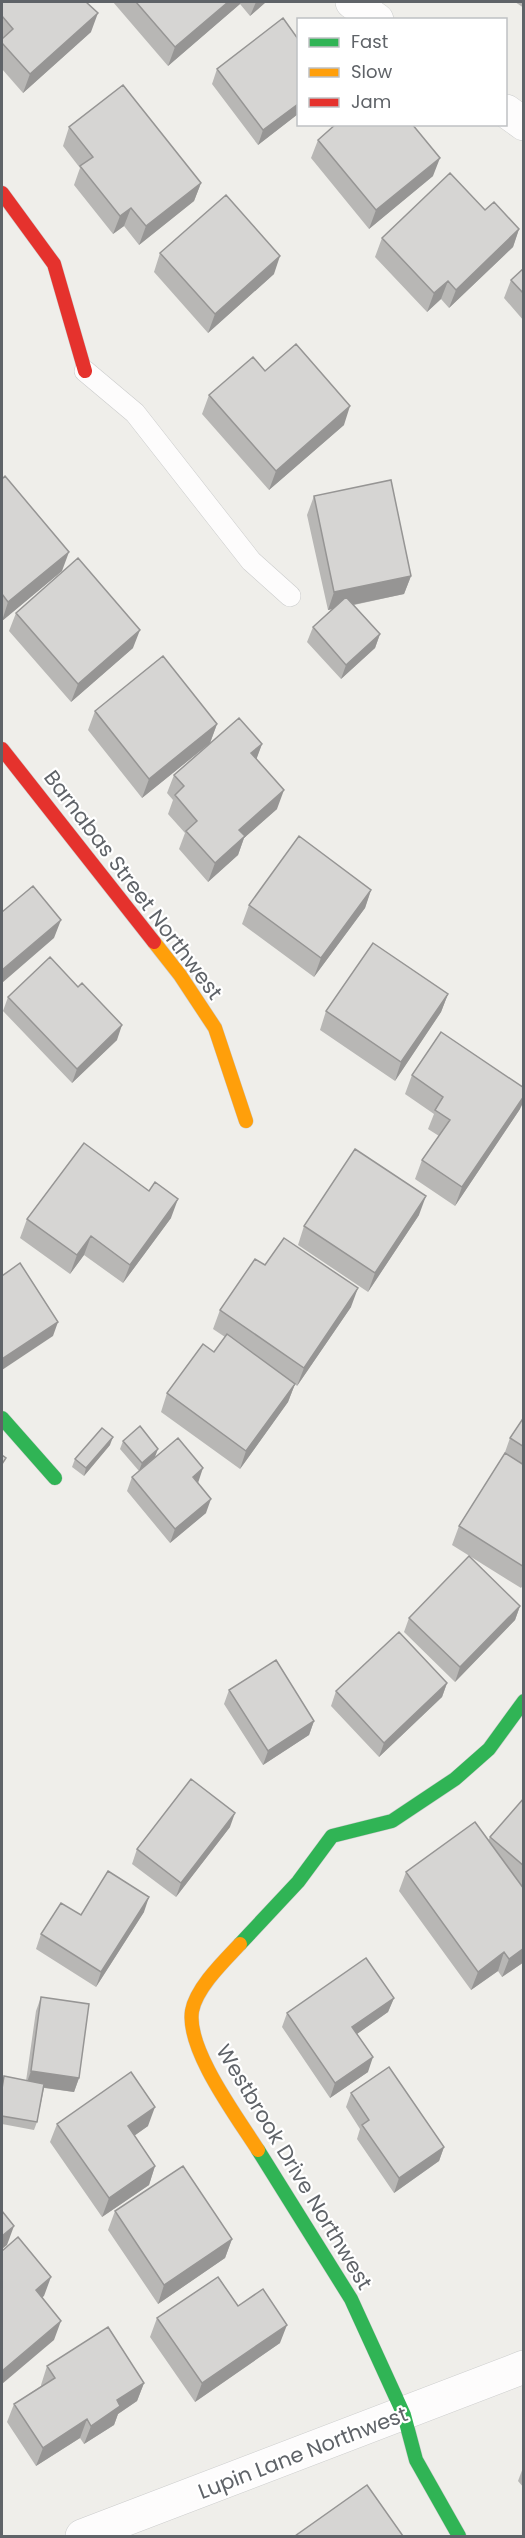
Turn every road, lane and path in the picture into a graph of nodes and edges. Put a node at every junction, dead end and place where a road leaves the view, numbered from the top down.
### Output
1 (352, 2) edge
2 (374, 18) edge
3 (507, 112) edge
4 (524, 124) edge
5 (2, 193) edge
6 (86, 371) joint
7 (290, 596) dead end
8 (2, 749) edge
9 (246, 1121) dead end
10 (2, 1418) edge
11 (55, 1478) dead end
12 (524, 1701) edge
13 (524, 2367) edge
14 (404, 2415) junction
15 (82, 2536) edge
16 (459, 2536) edge

1 - 2 street
3 - 4 street
5 - 6 street
6 - 7 lane
8 - 9 street, Barnabas Street Northwest
10 - 11 street
12 - 14 street, Westbrook Drive Northwest
13 - 14 street, Lupin Lane Northwest
14 - 15 street, Lupin Lane Northwest
14 - 16 street, Westbrook Drive Northwest

